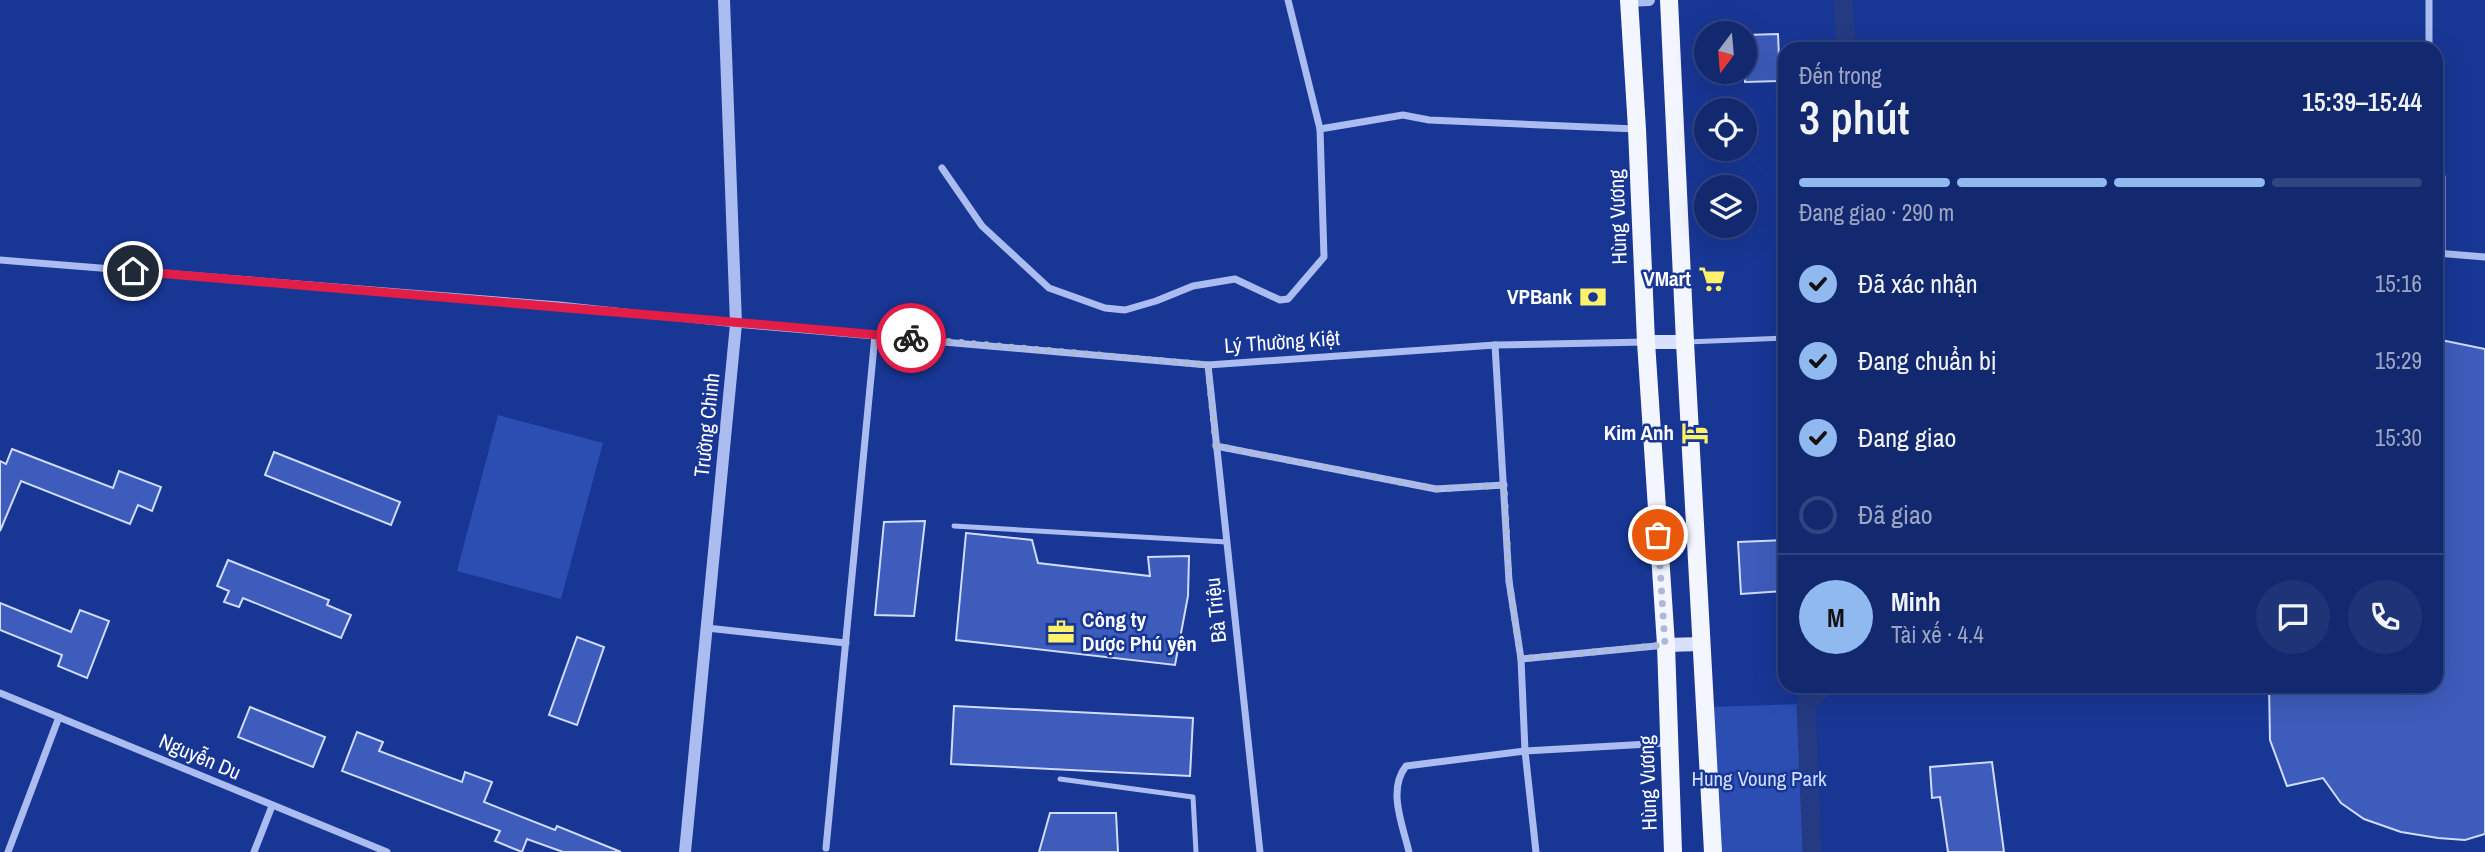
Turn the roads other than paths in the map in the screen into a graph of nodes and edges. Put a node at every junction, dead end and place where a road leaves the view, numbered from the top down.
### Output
1 (724, 0) edge
2 (1288, 0) edge
3 (1629, 0) edge
4 (1649, 0) edge
5 (1669, 0) edge
6 (2429, 0) edge
7 (2429, 42) edge
8 (1320, 129) junction
9 (1637, 129) junction
10 (942, 168) dead end
11 (2443, 252) edge
12 (2485, 257) edge
13 (0, 260) edge
14 (736, 324) junction
15 (875, 335) junction
16 (1778, 338) edge
17 (1646, 342) junction
18 (1685, 342) junction
19 (1495, 345) junction
20 (1208, 365) junction
21 (1216, 446) junction
22 (1504, 485) junction
23 (954, 526) dead end
24 (1227, 542) junction
25 (707, 628) junction
26 (846, 643) junction
27 (1702, 644) junction
28 (1665, 645) junction
29 (1521, 659) junction
30 (0, 693) edge
31 (59, 717) junction
32 (1669, 743) junction
33 (1525, 751) junction
34 (1060, 779) dead end
35 (272, 806) junction
36 (0, 847) edge
37 (826, 848) dead end
38 (8, 851) edge
39 (254, 852) edge
40 (387, 852) edge
41 (685, 852) edge
42 (1196, 852) edge
43 (1260, 852) edge
44 (1409, 852) edge
45 (1536, 852) edge
46 (1673, 852) edge
47 (1713, 852) edge

1 - 14 street, Trường Chinh
2 - 8 street
3 - 4 street
3 - 9 main road, Hùng Vương
5 - 18 main road
6 - 7 street
8 - 9 street
8 - 10 street
9 - 17 main road, Hùng Vương
11 - 12 street
13 - 14 street, Lý Thường Kiệt
14 - 15 street, Lý Thường Kiệt
14 - 25 street, Trường Chinh
15 - 20 street, Lý Thường Kiệt
15 - 26 street
16 - 18 lane
17 - 18 main road
17 - 19 street, Lý Thường Kiệt
17 - 28 main road, Hùng Vương
18 - 27 main road
19 - 20 street, Lý Thường Kiệt
19 - 22 street
20 - 21 street, Bà Triệu
21 - 22 street
21 - 24 street, Bà Triệu
22 - 29 street
23 - 24 lane
24 - 43 street, Bà Triệu
25 - 26 street
25 - 41 street, Trường Chinh
26 - 37 street
27 - 28 main road
27 - 47 main road
28 - 29 street
28 - 32 main road, Hùng Vương
29 - 33 street
30 - 31 street, Nguyễn Du
31 - 35 street, Nguyễn Du
31 - 38 street
32 - 33 street
32 - 46 main road, Hùng Vương
33 - 44 street
33 - 45 street
34 - 42 lane
35 - 39 street
35 - 40 street, Nguyễn Du
36 - 38 street

